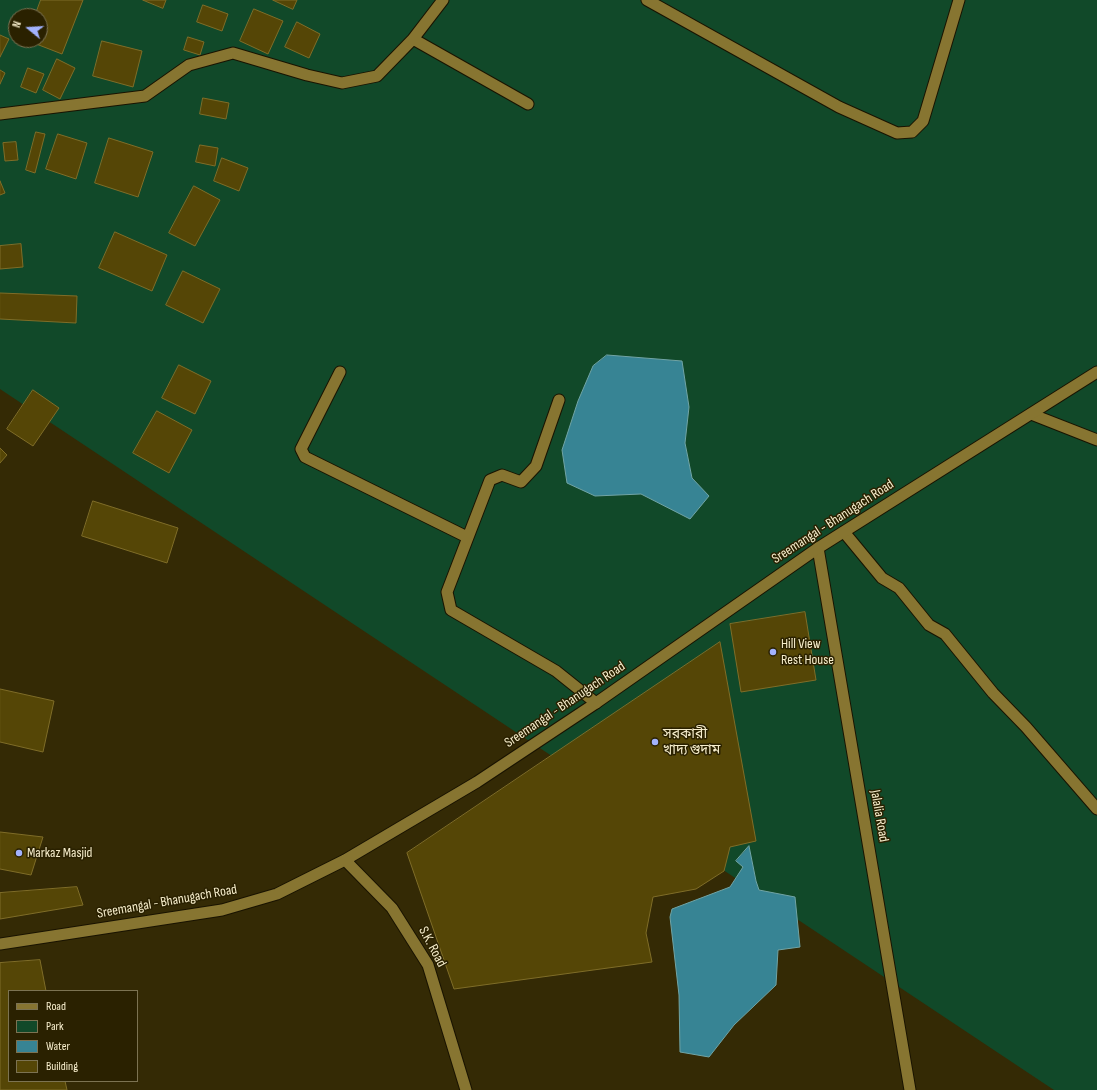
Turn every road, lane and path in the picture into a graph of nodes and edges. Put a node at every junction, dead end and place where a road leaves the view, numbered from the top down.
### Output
1 (443, 0) edge
2 (646, 0) edge
3 (959, 0) edge
4 (413, 39) junction
5 (528, 104) dead end
6 (0, 114) edge
7 (340, 372) dead end
8 (1097, 372) edge
9 (559, 400) dead end
10 (1031, 414) junction
11 (1097, 440) edge
12 (844, 532) junction
13 (467, 537) junction
14 (818, 548) junction
15 (596, 703) junction
16 (1097, 809) edge
17 (345, 860) junction
18 (0, 944) edge
19 (466, 1090) edge
20 (910, 1090) edge

1 - 4 street
2 - 3 street
4 - 5 street
4 - 6 street
7 - 13 street
8 - 10 street, Sreemangal - Bhanugach Road
9 - 13 street
10 - 11 street
10 - 12 street, Sreemangal - Bhanugach Road
12 - 14 street, Sreemangal - Bhanugach Road
12 - 16 street
13 - 15 street
14 - 15 street, Sreemangal - Bhanugach Road
14 - 20 street, Jalalia Road
15 - 17 street, Sreemangal - Bhanugach Road
17 - 18 street, Sreemangal - Bhanugach Road
17 - 19 street, S.K. Road

